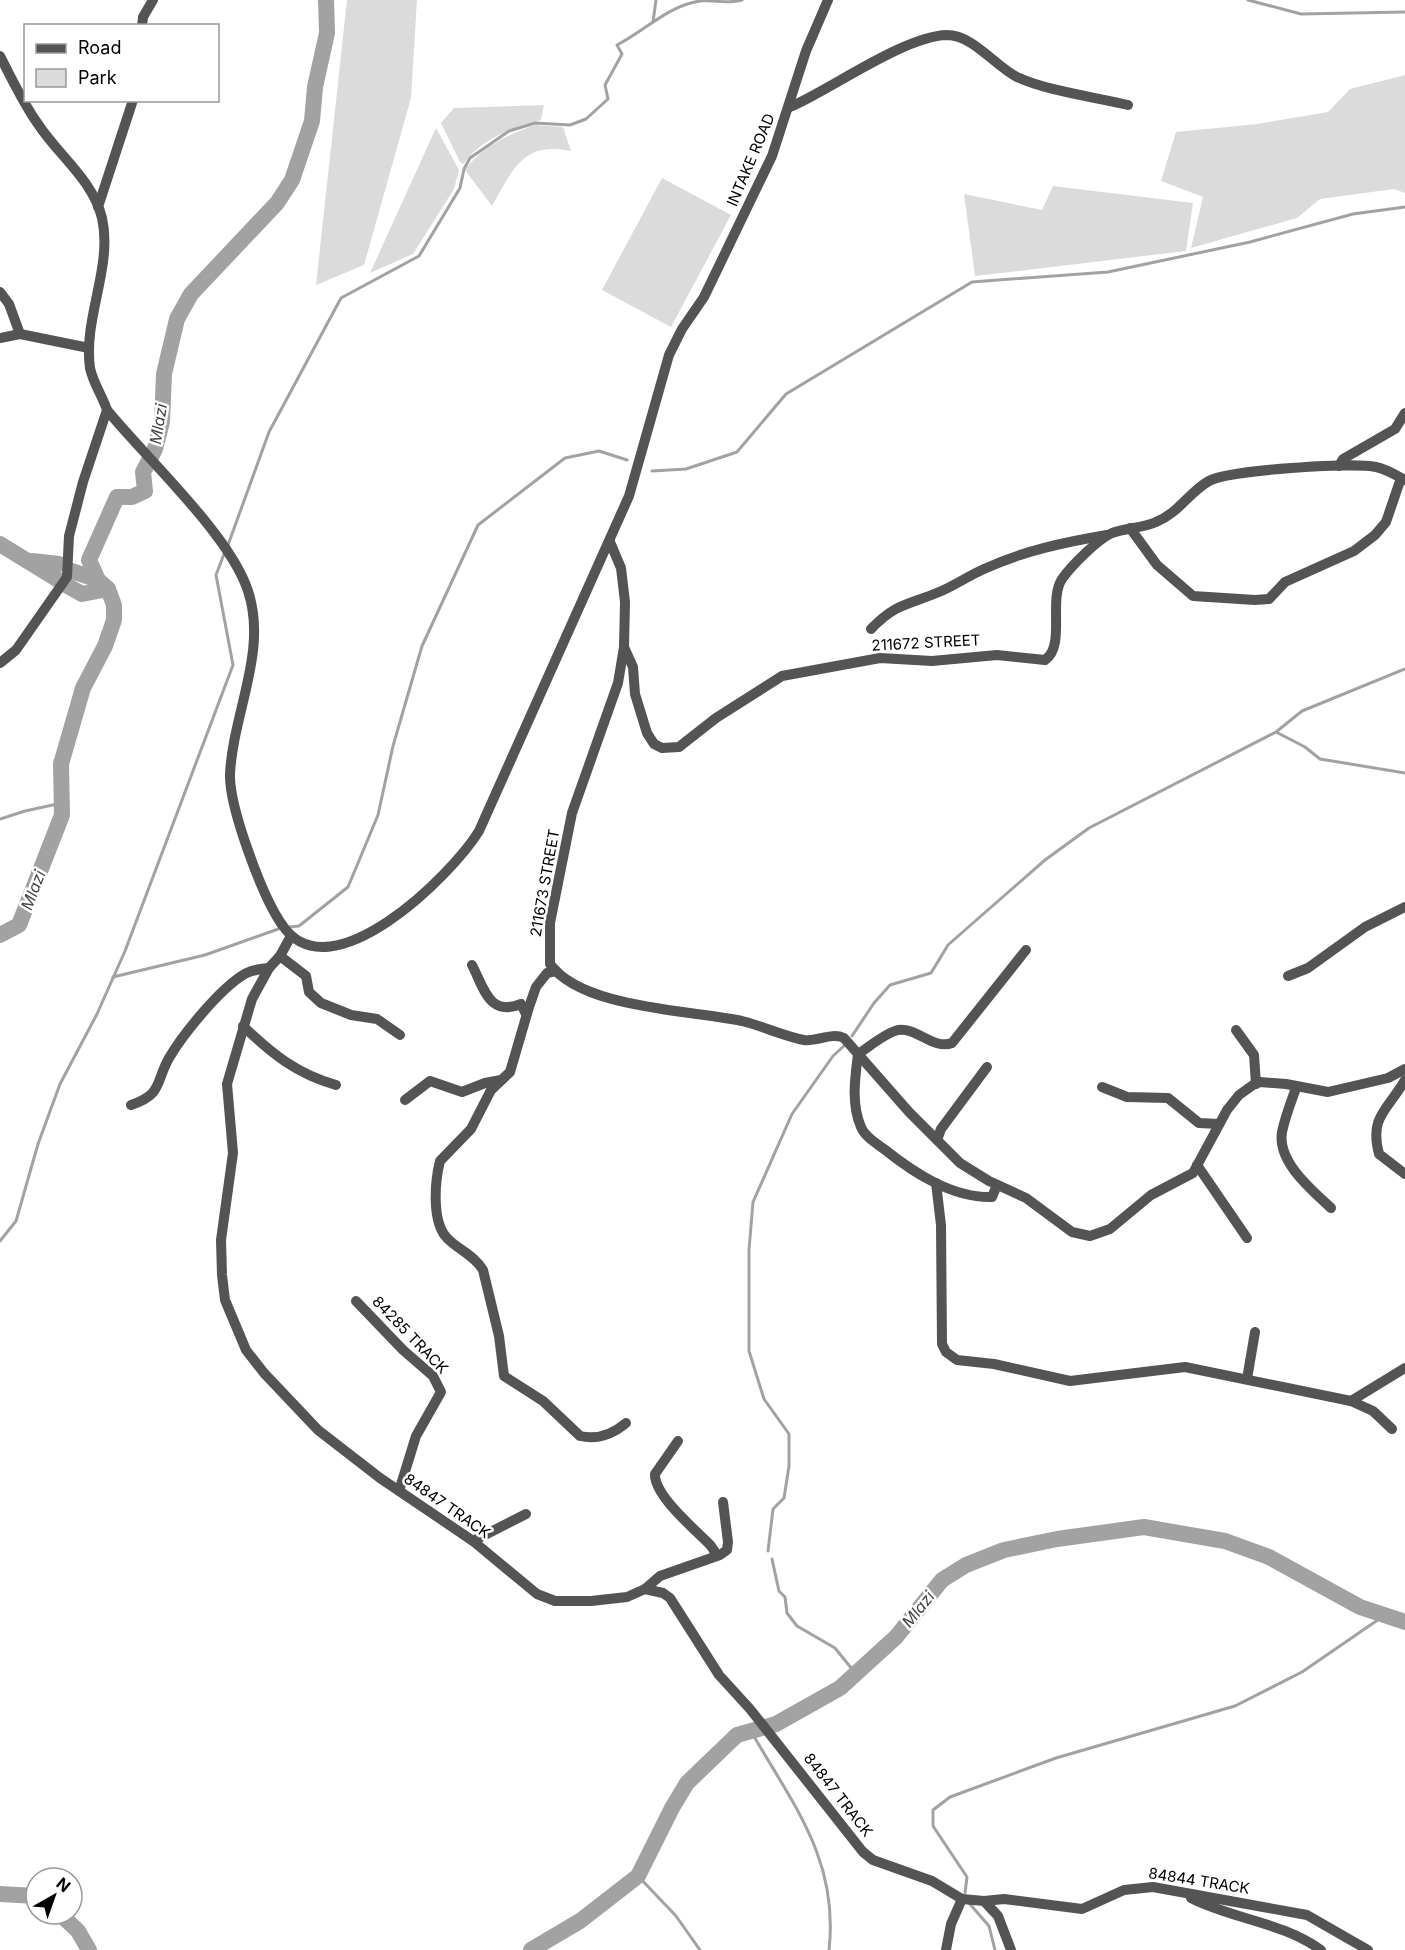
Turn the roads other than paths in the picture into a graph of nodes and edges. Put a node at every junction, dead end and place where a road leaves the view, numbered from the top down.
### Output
1 (153, 0) edge
2 (828, 0) edge
3 (142, 24) edge
4 (0, 56) edge
5 (24, 102) edge
6 (24, 102) edge
7 (132, 102) edge
8 (1128, 105) dead end
9 (790, 107) junction
10 (98, 207) junction
11 (0, 292) edge
12 (20, 334) junction
13 (0, 338) edge
14 (89, 348) junction
15 (107, 410) junction
16 (1405, 413) edge
17 (1339, 466) junction
18 (1403, 479) edge
19 (1130, 528) junction
20 (1110, 534) junction
21 (610, 542) junction
22 (871, 629) dead end
23 (625, 644) junction
24 (0, 663) edge
25 (1405, 907) edge
26 (291, 936) junction
27 (1026, 950) dead end
28 (280, 956) junction
29 (472, 965) dead end
30 (269, 968) junction
31 (556, 972) junction
32 (1288, 976) dead end
33 (526, 1014) junction
34 (243, 1026) junction
35 (1236, 1030) dead end
36 (400, 1035) dead end
37 (858, 1054) junction
38 (987, 1066) dead end
39 (1405, 1069) edge
40 (501, 1080) junction
41 (1405, 1080) edge
42 (1256, 1084) junction
43 (336, 1085) dead end
44 (1102, 1087) dead end
45 (1296, 1088) junction
46 (405, 1100) dead end
47 (131, 1105) dead end
48 (1219, 1124) junction
49 (937, 1140) junction
50 (1197, 1165) junction
51 (1405, 1174) edge
52 (936, 1183) junction
53 (997, 1185) junction
54 (1331, 1208) dead end
55 (1247, 1238) dead end
56 (356, 1301) dead end
57 (1255, 1332) dead end
58 (1405, 1368) edge
59 (1247, 1379) junction
60 (1351, 1401) junction
61 (626, 1423) dead end
62 (1392, 1429) dead end
63 (678, 1441) dead end
64 (399, 1491) junction
65 (723, 1502) dead end
66 (526, 1514) dead end
67 (473, 1541) junction
68 (714, 1556) junction
69 (645, 1589) junction
70 (1180, 1892) junction
71 (962, 1899) junction
72 (984, 1901) junction
73 (946, 1950) edge
74 (1011, 1950) edge
75 (1321, 1950) edge
76 (1368, 1950) edge

1 - 3 street
2 - 9 street, INTAKE ROAD
4 - 5 street
6 - 10 street
7 - 10 street
8 - 9 street
9 - 21 street, INTAKE ROAD
10 - 14 street
11 - 12 street
12 - 13 street
12 - 14 street
14 - 15 street
15 - 24 street
15 - 26 street
16 - 17 street
17 - 18 street, 211672 STREET
17 - 19 street, 211672 STREET
18 - 19 street
19 - 20 street, 211672 STREET
20 - 22 street
20 - 23 street, 211672 STREET
21 - 23 street
21 - 26 street, INTAKE ROAD
23 - 31 street, 211673 STREET
25 - 32 street
26 - 28 street, 84847 TRACK
27 - 37 street
28 - 30 street, 84847 TRACK
28 - 36 street
29 - 33 street
30 - 34 street, 84847 TRACK
30 - 47 street
31 - 33 street
31 - 37 street
33 - 40 street
34 - 43 street
34 - 64 street, 84847 TRACK
35 - 42 street
37 - 49 street
37 - 52 street
38 - 49 street
39 - 45 street
40 - 46 street
40 - 61 street
41 - 51 street
42 - 45 street
42 - 48 street
44 - 48 street
45 - 54 street
48 - 50 street
49 - 53 street
50 - 53 street
50 - 55 street
52 - 53 street
52 - 59 street
56 - 64 street, 84285 TRACK
57 - 59 street
58 - 60 street
59 - 60 street
60 - 62 street
63 - 68 street
64 - 67 street, 84847 TRACK
65 - 68 street
66 - 67 street
67 - 69 street, 84847 TRACK
68 - 69 street
69 - 71 street, 84847 TRACK
70 - 72 street, 84844 TRACK
70 - 75 street
70 - 76 street, 84844 TRACK
71 - 72 street, 84844 TRACK
71 - 73 street
72 - 74 street

